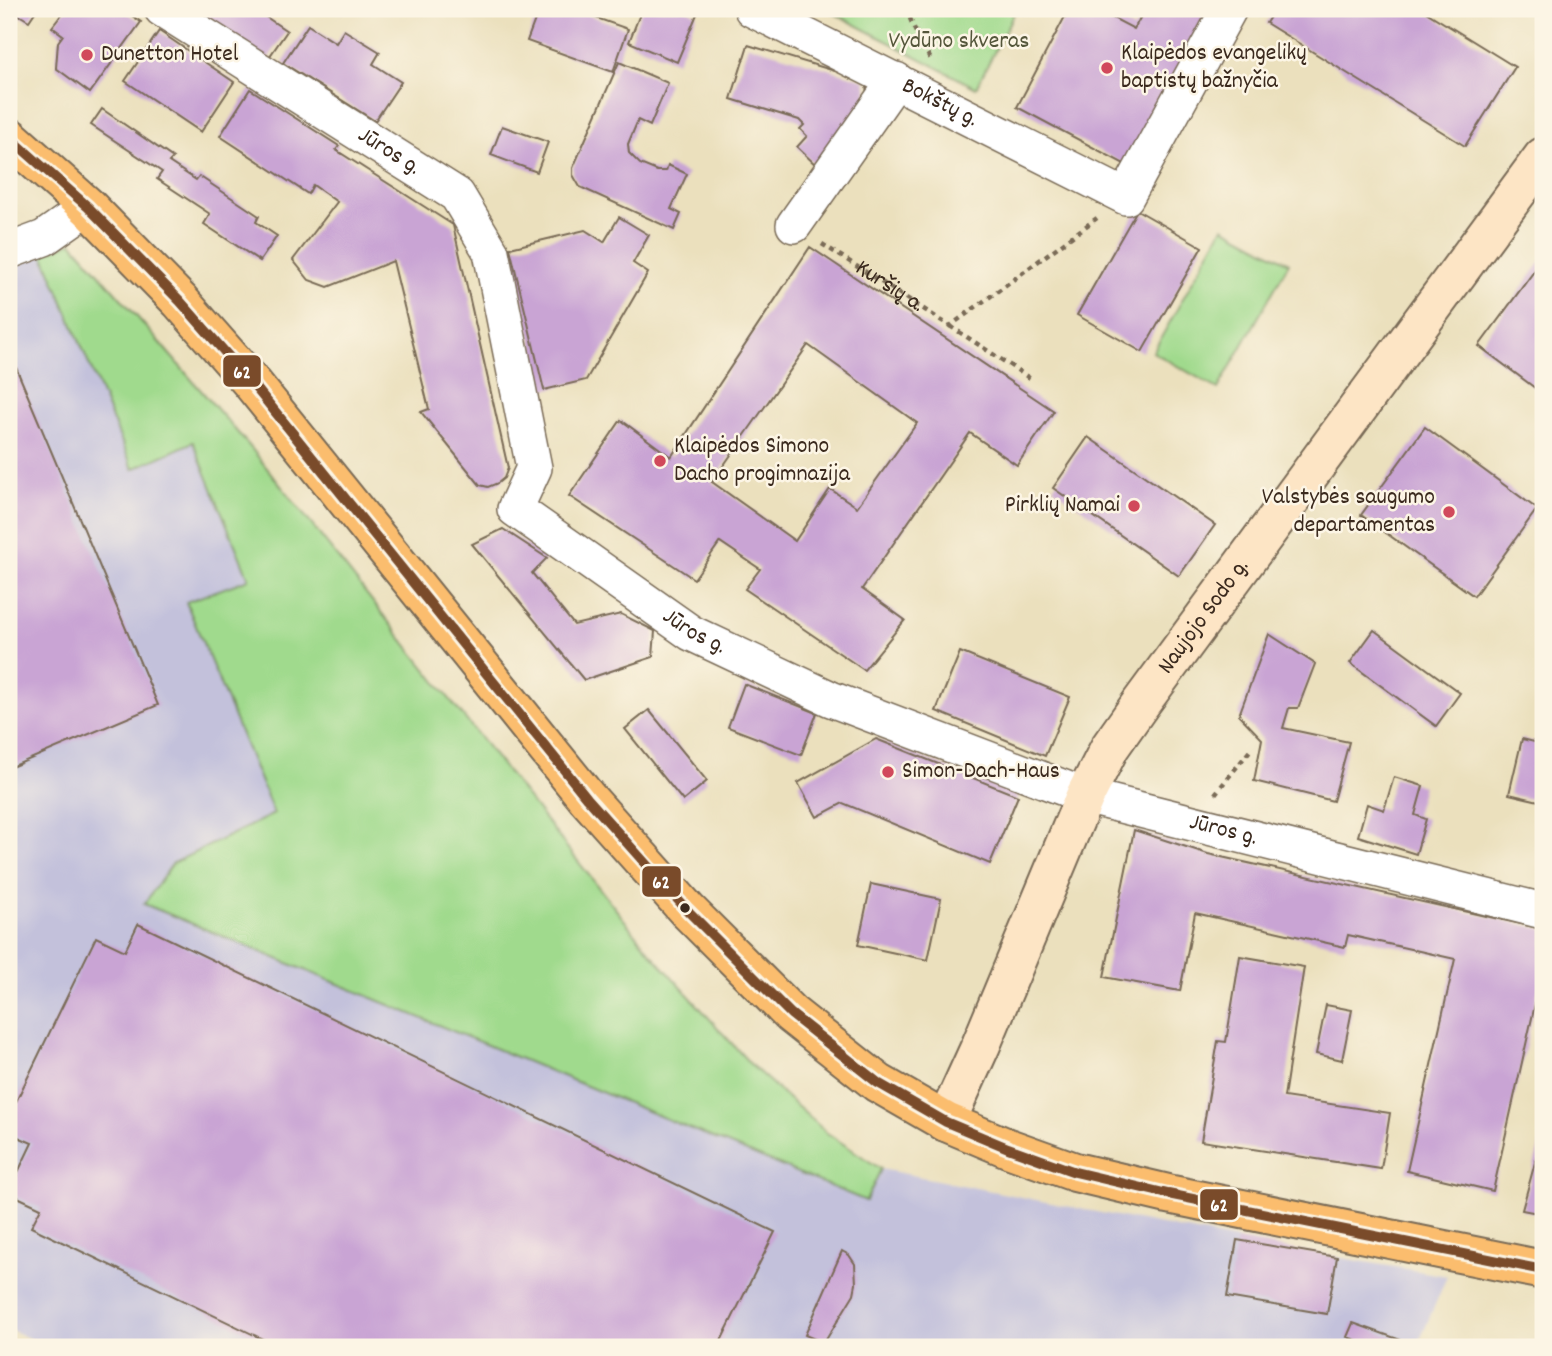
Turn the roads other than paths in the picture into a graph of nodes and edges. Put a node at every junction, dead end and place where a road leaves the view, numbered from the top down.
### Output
1 (162, 9) edge
2 (752, 9) edge
3 (1229, 9) edge
4 (896, 80) junction
5 (9, 136) edge
6 (1543, 157) edge
7 (88, 207) junction
8 (794, 225) road end
9 (9, 251) edge
10 (1085, 796) junction
11 (1543, 911) edge
12 (946, 1122) junction
13 (1543, 1270) edge

1 - 10 street, Jūros g.
2 - 4 street, Bokštų g.
3 - 4 street, Bokštų g.
4 - 8 street
5 - 7 main road
6 - 10 main road, Naujojo Sodo g.
7 - 9 street
7 - 12 main road
10 - 11 street, Jūros g.
10 - 12 main road, Naujojo Sodo g.
12 - 13 main road

